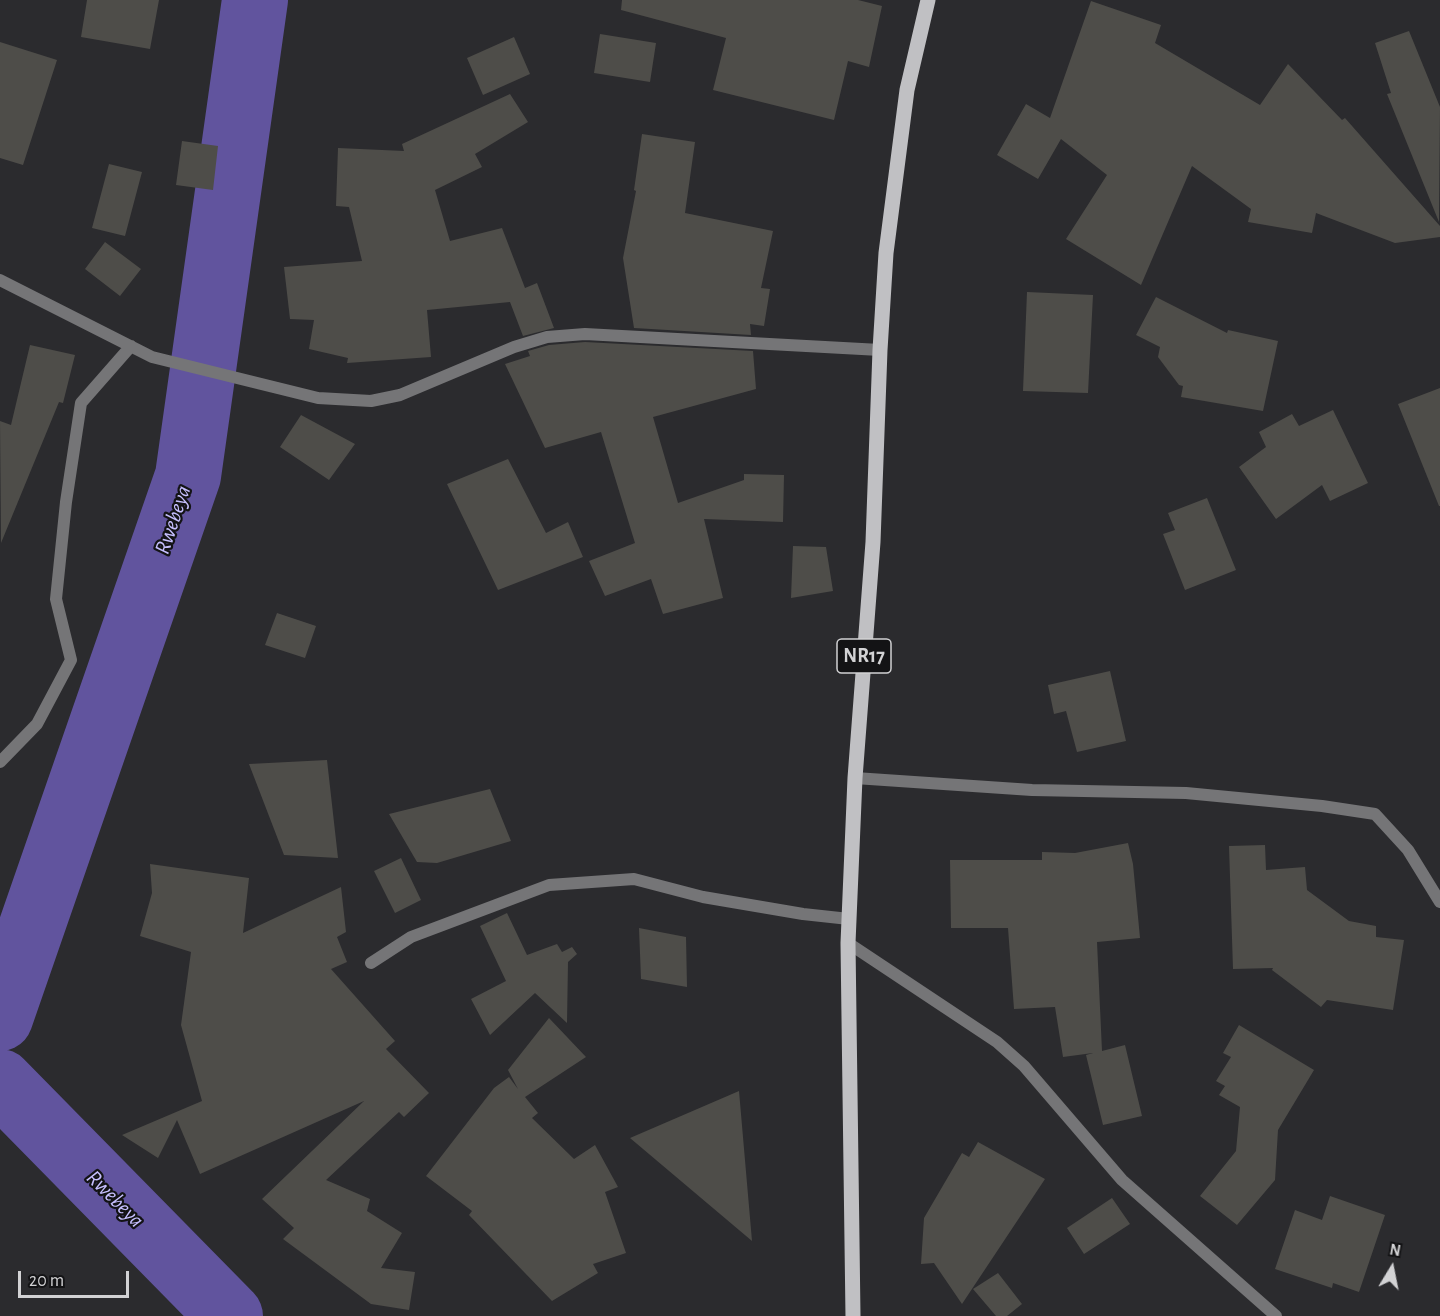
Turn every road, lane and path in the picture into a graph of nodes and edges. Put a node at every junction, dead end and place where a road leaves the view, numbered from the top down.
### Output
1 (927, 0) edge
2 (0, 280) edge
3 (131, 346) junction
4 (879, 350) junction
5 (0, 762) edge
6 (855, 778) junction
7 (1440, 902) edge
8 (849, 919) junction
9 (848, 943) junction
10 (371, 963) dead end
11 (853, 1316) edge
12 (1276, 1316) edge

1 - 4 main road, NR17
2 - 3 street
3 - 4 street
3 - 5 street
4 - 6 main road, NR17
6 - 7 street
6 - 8 main road, NR17
8 - 9 main road, NR17
8 - 10 street
9 - 11 main road, NR17
9 - 12 street

